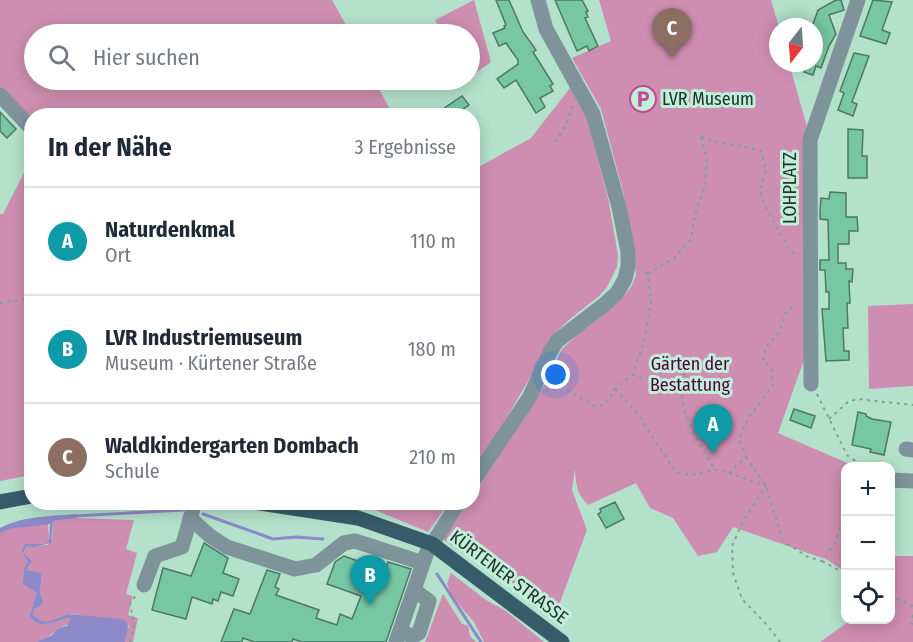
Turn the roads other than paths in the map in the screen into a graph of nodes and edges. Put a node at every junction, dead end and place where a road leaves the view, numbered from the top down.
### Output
1 (538, 0) edge
2 (858, 0) edge
3 (0, 95) edge
4 (24, 120) edge
5 (814, 390) road end
6 (480, 471) edge
7 (895, 480) edge
8 (913, 481) edge
9 (24, 498) edge
10 (0, 502) edge
11 (192, 510) edge
12 (194, 510) edge
13 (306, 510) edge
14 (454, 510) edge
15 (432, 544) junction
16 (423, 563) junction
17 (144, 585) road end
18 (398, 637) edge
19 (562, 642) edge

1 - 6 street
2 - 5 street, LOHPLATZ
3 - 4 street
7 - 8 street
9 - 10 main road
11 - 17 street
12 - 16 street
13 - 15 main road, KÜRTENER STRASSE
14 - 15 street
15 - 16 street, KÜRTENER STRASSE
15 - 19 main road, KÜRTENER STRASSE
16 - 18 street, KÜRTENER STRASSE

